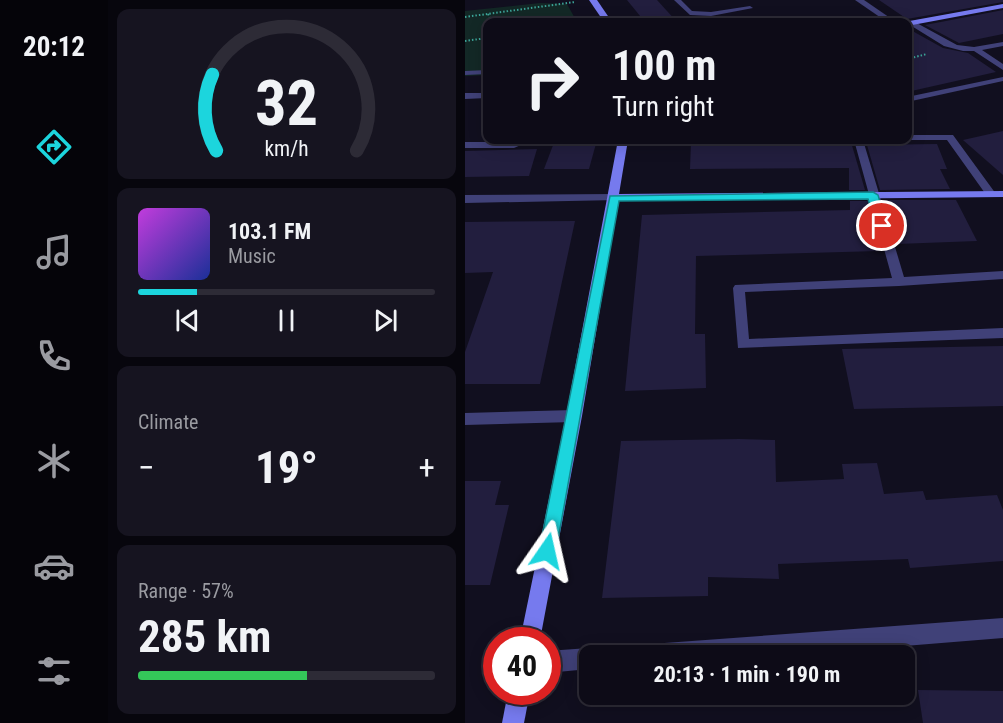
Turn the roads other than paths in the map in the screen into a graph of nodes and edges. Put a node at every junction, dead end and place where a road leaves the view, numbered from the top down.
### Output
1 (593, 0) edge
2 (677, 0) edge
3 (741, 0) edge
4 (859, 0) edge
5 (1003, 6) edge
6 (605, 18) edge
7 (886, 18) edge
8 (912, 23) edge
9 (912, 24) edge
10 (1003, 44) edge
11 (977, 50) junction
12 (1003, 68) edge
13 (483, 72) edge
14 (465, 73) edge
15 (1003, 79) edge
16 (465, 96) edge
17 (483, 96) edge
18 (912, 99) edge
19 (912, 138) edge
20 (517, 144) edge
21 (622, 144) edge
22 (859, 144) edge
23 (465, 145) edge
24 (997, 194) edge
25 (873, 195) junction
26 (614, 198) junction
27 (465, 199) edge
28 (1003, 275) edge
29 (899, 282) junction
30 (1003, 333) edge
31 (574, 416) junction
32 (465, 419) edge
33 (533, 627) edge
34 (1003, 628) edge
35 (781, 645) edge
36 (579, 660) edge
37 (561, 661) edge
38 (516, 705) edge
39 (513, 723) edge

1 - 6 street
2 - 3 lane
4 - 7 street
5 - 8 street
9 - 11 lane
10 - 11 lane
11 - 12 lane
13 - 14 lane
15 - 18 lane
16 - 17 lane
19 - 24 lane
20 - 23 lane
21 - 26 street
22 - 25 lane
24 - 25 street
25 - 26 street
25 - 29 lane
26 - 27 street
26 - 31 street
28 - 29 lane
29 - 30 lane
31 - 32 lane
31 - 33 street
34 - 35 street
36 - 37 street
38 - 39 street

